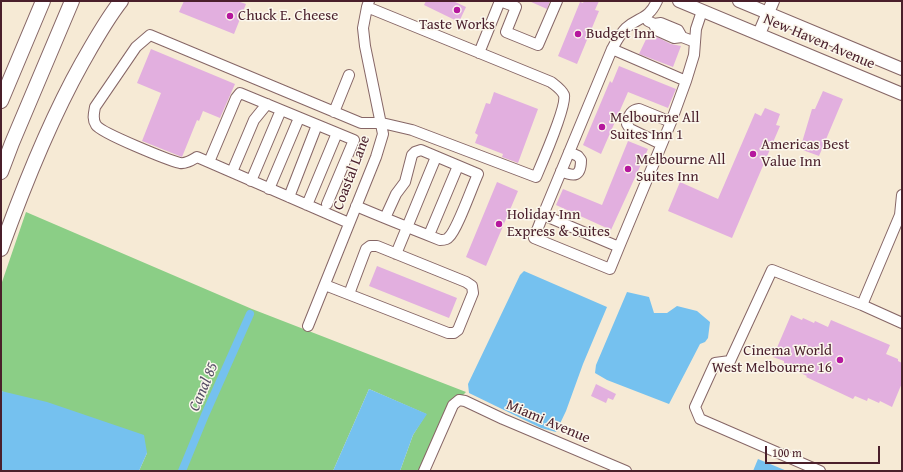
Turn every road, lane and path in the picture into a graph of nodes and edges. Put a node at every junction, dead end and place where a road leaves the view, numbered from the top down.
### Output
1 (43, 1) edge
2 (72, 1) edge
3 (121, 1) edge
4 (500, 1) edge
5 (557, 1) edge
6 (657, 1) edge
7 (679, 1) edge
8 (738, 1) edge
9 (773, 1) edge
10 (368, 4) edge
11 (517, 4) edge
12 (702, 11) junction
13 (768, 13) junction
14 (642, 19) junction
15 (759, 34) junction
16 (695, 42) junction
17 (612, 49) junction
18 (479, 53) junction
19 (902, 69) edge
20 (349, 75) dead end
21 (686, 81) junction
22 (902, 94) edge
23 (1, 101) edge
24 (267, 104) junction
25 (281, 110) junction
26 (334, 112) junction
27 (299, 118) junction
28 (671, 122) junction
29 (382, 123) junction
30 (317, 125) junction
31 (337, 133) junction
32 (661, 144) junction
33 (453, 146) junction
34 (569, 152) junction
35 (436, 157) junction
36 (447, 161) junction
37 (209, 162) junction
38 (458, 166) junction
39 (561, 171) junction
40 (1, 172) edge
41 (232, 172) junction
42 (251, 181) junction
43 (269, 189) junction
44 (902, 195) edge
45 (289, 197) junction
46 (327, 204) dead end
47 (307, 205) junction
48 (356, 206) junction
49 (901, 214) edge
50 (543, 216) junction
51 (385, 218) junction
52 (349, 223) junction
53 (407, 227) junction
54 (429, 235) junction
55 (619, 247) junction
56 (1, 249) edge
57 (396, 254) junction
58 (325, 285) junction
59 (349, 294) junction
60 (862, 305) junction
61 (902, 323) edge
62 (308, 326) dead end
63 (424, 471) edge
64 (626, 471) edge
65 (820, 471) edge

1 - 23 highway
2 - 40 highway
3 - 56 highway
4 - 11 street
4 - 18 street
5 - 11 street
6 - 14 street
7 - 12 main road, New Haven Avenue
8 - 13 main road, New Haven Avenue
9 - 13 main road
10 - 18 street
10 - 29 street, Coastal Lane
12 - 15 main road, New Haven Avenue
12 - 16 street
13 - 15 main road
13 - 19 main road, New Haven Avenue
14 - 16 street
14 - 17 street
15 - 22 main road, New Haven Avenue
16 - 21 street
17 - 21 street
17 - 34 street
18 - 33 street
20 - 26 street
21 - 28 street
24 - 25 street
24 - 37 street
24 - 41 street
25 - 27 street
25 - 42 street
26 - 29 street
26 - 37 street
27 - 30 street
27 - 43 street
28 - 32 street
28 - 32 street
29 - 33 street
29 - 48 street, Coastal Lane
30 - 31 street
30 - 45 street
31 - 46 street
31 - 47 street
32 - 55 street
33 - 36 street
34 - 39 street
34 - 39 street
35 - 36 street
35 - 51 street
35 - 53 street
36 - 38 street
37 - 41 street
38 - 54 street
38 - 54 street
39 - 50 street
41 - 42 street
42 - 43 street
43 - 45 street
44 - 49 street
45 - 47 street
47 - 52 street
48 - 51 street
48 - 52 street, Coastal Lane
49 - 60 street
50 - 55 street
50 - 55 street
51 - 53 street
52 - 58 street, Coastal Lane
53 - 54 street
53 - 57 street
57 - 59 street
57 - 59 street
58 - 59 street
58 - 62 street, Coastal Lane
60 - 61 street
60 - 65 street
63 - 64 street, Miami Avenue

